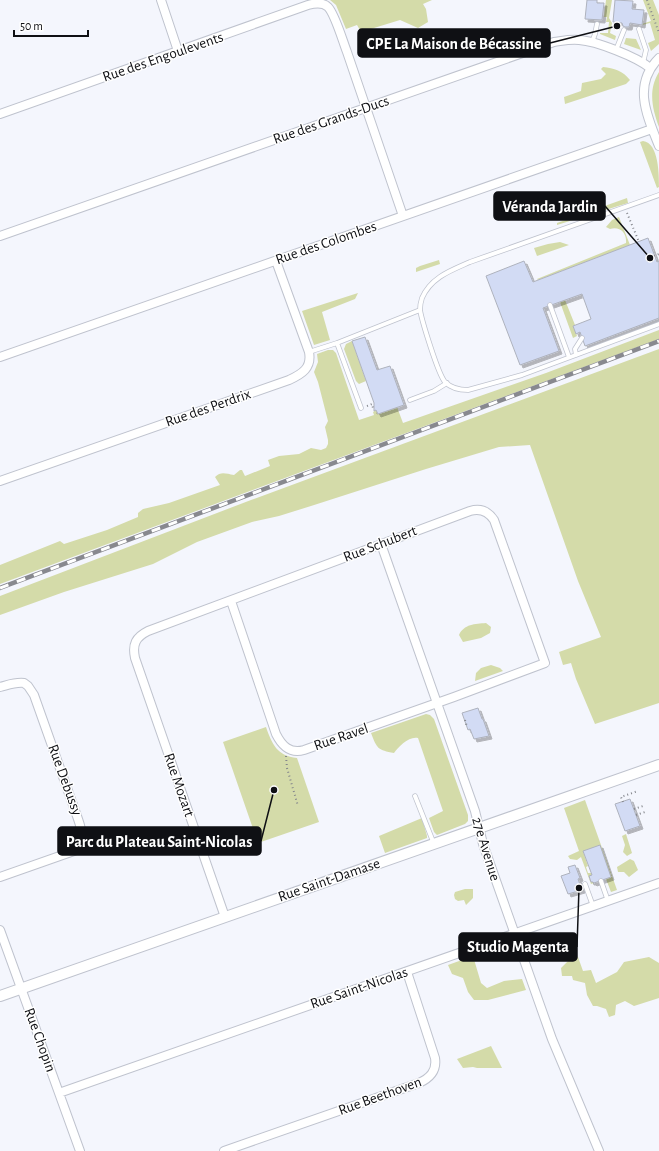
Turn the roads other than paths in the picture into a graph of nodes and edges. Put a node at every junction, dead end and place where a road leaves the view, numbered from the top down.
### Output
1 (161, 0) edge
2 (596, 24) dead end
3 (639, 29) dead end
4 (624, 30) dead end
5 (592, 42) junction
6 (178, 51) junction
7 (615, 51) junction
8 (659, 58) edge
9 (643, 63) junction
10 (650, 68) junction
11 (366, 108) junction
12 (0, 114) edge
13 (652, 129) junction
14 (659, 146) edge
15 (659, 195) edge
16 (403, 216) junction
17 (0, 236) edge
18 (276, 261) junction
19 (550, 306) dead end
20 (420, 310) junction
21 (659, 324) edge
22 (582, 338) dead end
23 (337, 343) junction
24 (309, 352) junction
25 (576, 355) junction
26 (0, 357) edge
27 (569, 357) junction
28 (447, 383) junction
29 (410, 400) dead end
30 (361, 408) dead end
31 (0, 481) edge
32 (381, 544) junction
33 (231, 601) junction
34 (134, 653) joint
35 (545, 664) joint
36 (0, 687) edge
37 (437, 703) junction
38 (659, 765) edge
39 (416, 796) dead end
40 (479, 828) junction
41 (434, 844) junction
42 (0, 877) edge
43 (601, 881) dead end
44 (659, 883) edge
45 (584, 884) dead end
46 (608, 901) junction
47 (593, 906) junction
48 (225, 917) junction
49 (0, 930) edge
50 (515, 934) junction
51 (407, 972) junction
52 (22, 988) junction
53 (0, 996) edge
54 (59, 1093) junction
55 (80, 1151) edge
56 (224, 1151) edge
57 (599, 1151) edge

1 - 6 street
2 - 5 lane
3 - 9 lane
4 - 7 lane
5 - 7 street, Rue des Grands-Ducs
5 - 11 street, Rue des Grands-Ducs
6 - 11 street, Rue des Engoulevents
6 - 12 street, Rue des Engoulevents
7 - 9 street, Rue des Grands-Ducs
8 - 10 street
9 - 10 street, Rue des Grands-Ducs
10 - 13 street
11 - 16 street
11 - 17 street, Rue des Grands-Ducs
13 - 14 street
13 - 16 street, Rue des Colombes
15 - 20 lane
16 - 18 street, Rue des Colombes
18 - 24 street
18 - 26 street, Rue des Colombes
19 - 27 lane
20 - 23 lane
20 - 28 lane
21 - 25 lane
22 - 25 lane
23 - 24 lane
23 - 30 lane
24 - 31 street, Rue des Perdrix
25 - 27 lane
27 - 28 lane
28 - 29 lane
32 - 33 street, Rue Schubert
32 - 35 street, Rue Schubert
32 - 37 street, 27e Avenue
33 - 34 street, Rue Schubert
33 - 37 street, Rue Ravel
34 - 48 street, Rue Mozart
35 - 37 street, Rue Ravel
36 - 42 street, Rue Debussy
37 - 40 street, 27e Avenue
38 - 40 street, Rue Saint-Damase
39 - 41 lane
40 - 41 street, Rue Saint-Damase
40 - 50 street, 27e Avenue
41 - 48 street, Rue Saint-Damase
43 - 46 lane
44 - 46 street, Rue Saint-Nicolas
45 - 47 lane
46 - 47 street, Rue Saint-Nicolas
47 - 50 street, Rue Saint-Nicolas
48 - 52 street, Rue Saint-Damase
49 - 52 street, Rue Chopin
50 - 51 street, Rue Saint-Nicolas
50 - 57 street, 27e Avenue
51 - 54 street, Rue Saint-Nicolas
51 - 56 street, Rue Beethoven
52 - 53 street, Rue Saint-Damase
52 - 54 street, Rue Chopin
54 - 55 street, Rue Chopin

